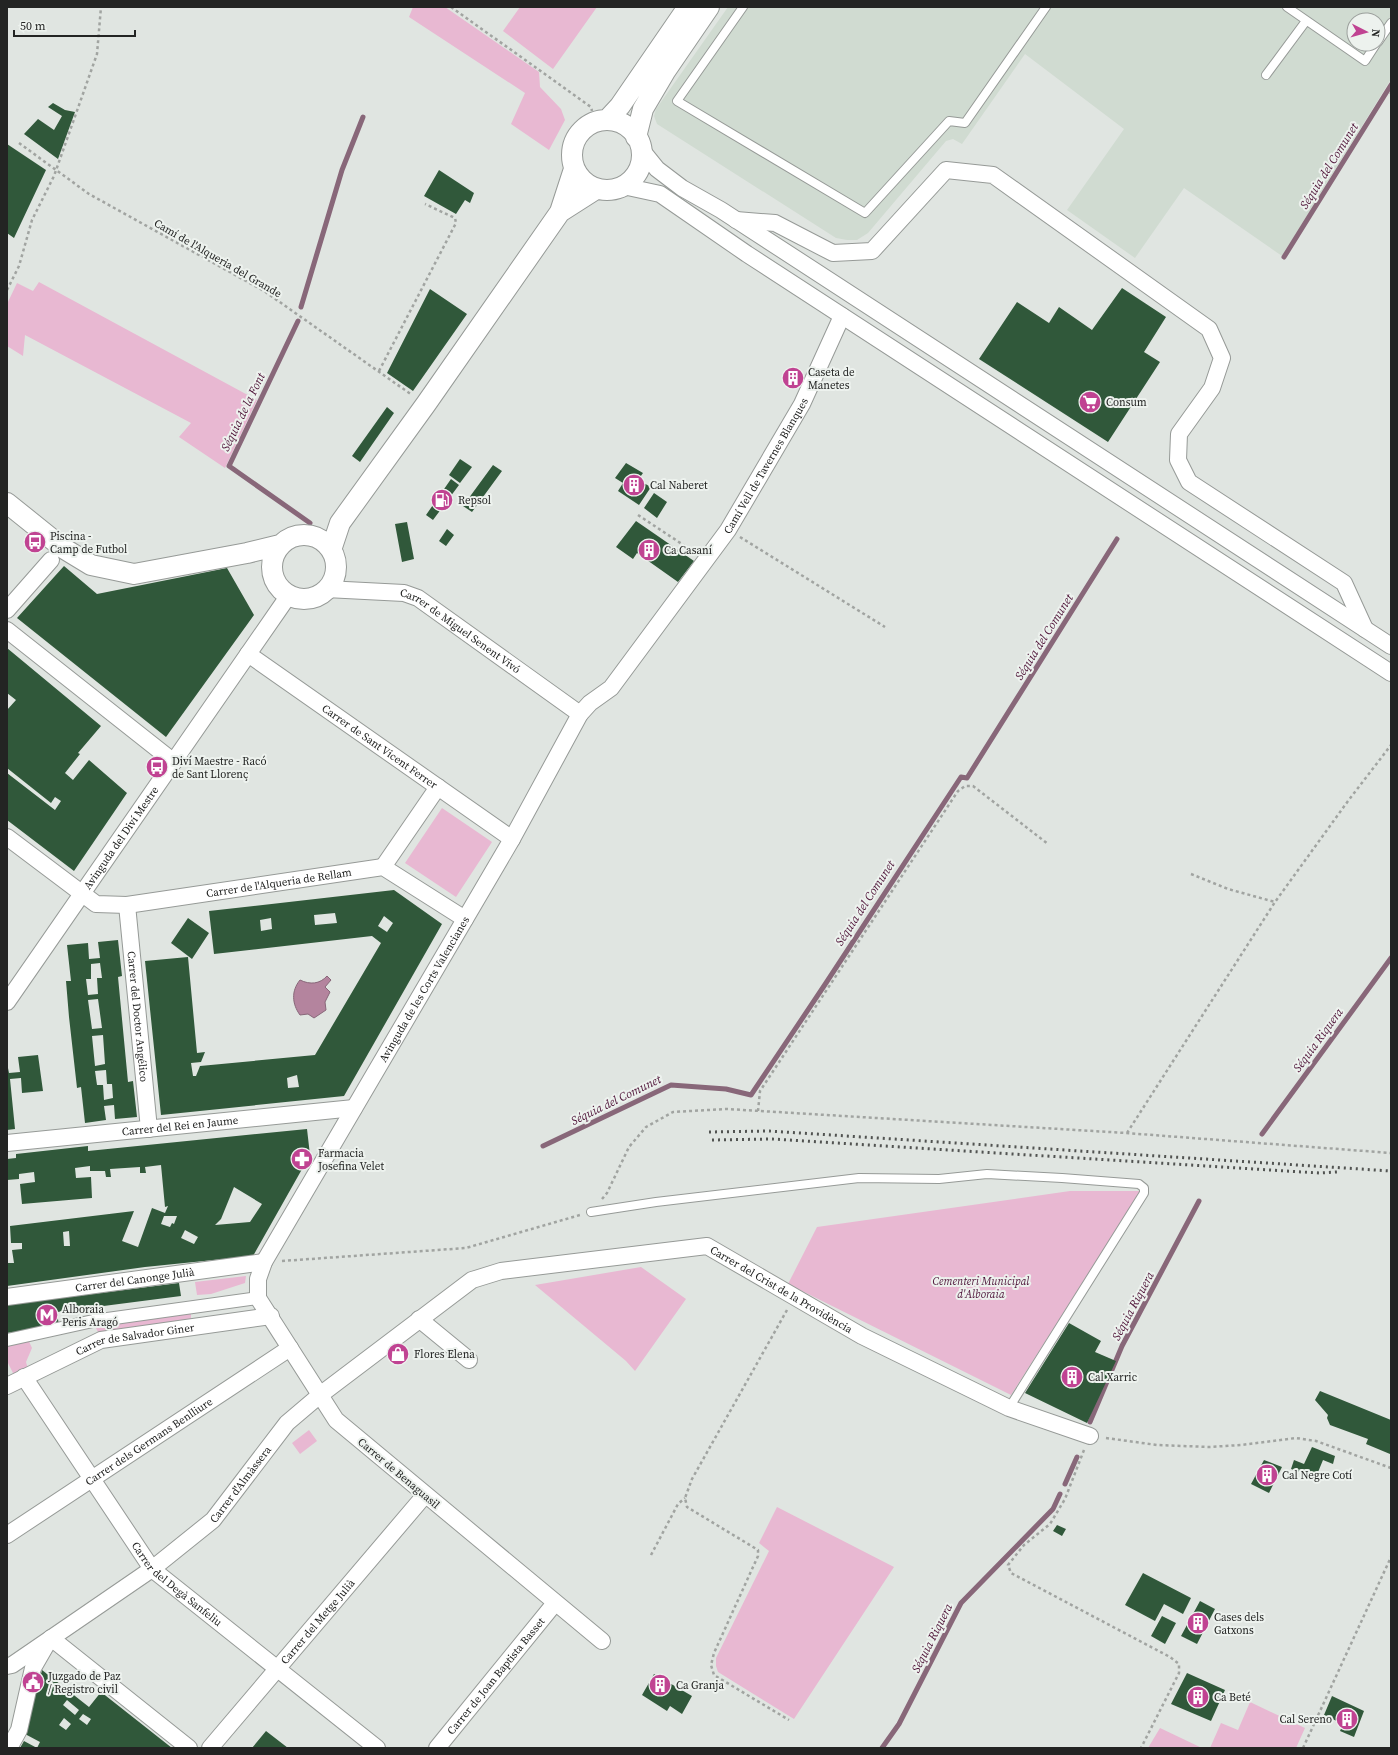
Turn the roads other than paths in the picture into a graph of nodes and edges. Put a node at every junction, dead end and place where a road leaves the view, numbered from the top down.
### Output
1 (743, 7) edge
2 (1046, 7) edge
3 (1287, 7) edge
4 (697, 9) edge
5 (1306, 20) junction
6 (1346, 48) edge
7 (1352, 52) edge
8 (1371, 52) edge
9 (666, 70) junction
10 (1266, 76) dead end
11 (602, 121) junction
12 (638, 142) junction
13 (574, 169) junction
14 (623, 186) junction
15 (596, 189) junction
16 (560, 212) junction
17 (736, 220) junction
18 (842, 316) junction
19 (7, 504) edge
20 (340, 523) junction
21 (312, 536) junction
22 (280, 545) junction
23 (331, 550) junction
24 (247, 553) junction
25 (51, 560) dead end
26 (272, 567) junction
27 (326, 589) junction
28 (289, 595) junction
29 (7, 610) edge
30 (1365, 629) junction
31 (7, 630) edge
32 (1391, 646) edge
33 (248, 654) junction
34 (1391, 673) edge
35 (580, 714) junction
36 (174, 762) junction
37 (438, 787) junction
38 (7, 837) edge
39 (512, 839) junction
40 (383, 867) junction
41 (82, 894) junction
42 (127, 905) junction
43 (465, 919) junction
44 (7, 1002) edge
45 (354, 1108) junction
46 (149, 1128) junction
47 (7, 1143) edge
48 (591, 1212) road end
49 (264, 1262) junction
50 (7, 1297) edge
51 (258, 1298) junction
52 (270, 1316) junction
53 (419, 1319) junction
54 (7, 1340) edge
55 (290, 1348) junction
56 (468, 1360) dead end
57 (24, 1377) junction
58 (7, 1386) edge
59 (320, 1395) junction
60 (1009, 1408) junction
61 (1090, 1436) road end
62 (92, 1479) junction
63 (425, 1495) junction
64 (7, 1535) edge
65 (152, 1569) junction
66 (555, 1603) junction
67 (51, 1638) junction
68 (602, 1641) dead end
69 (9, 1666) edge
70 (278, 1669) junction
71 (9, 1748) edge
72 (189, 1748) edge
73 (210, 1748) edge
74 (377, 1748) edge
75 (437, 1748) edge

1 - 2 lane
3 - 5 lane
4 - 9 street
4 - 9 lane
4 - 11 street
5 - 6 lane
5 - 10 lane
7 - 8 lane
9 - 12 street
11 - 12 street
11 - 13 street
12 - 14 street
12 - 17 street
13 - 15 street
13 - 16 street
14 - 15 street
14 - 18 street
15 - 16 street
16 - 20 street
17 - 30 street
17 - 30 street
18 - 34 street
18 - 35 street, Camí Vell de Tavernes Blanques
19 - 24 street
20 - 21 street
20 - 23 street
21 - 22 street
21 - 23 street
22 - 24 street
22 - 26 street
23 - 27 street
24 - 26 street
25 - 29 street
26 - 28 street
27 - 28 street
27 - 35 street, Carrer de Miguel Senent Vivó
28 - 33 street, Avinguda del Diví Mestre
30 - 32 street
31 - 36 street
33 - 36 street, Avinguda del Diví Mestre
33 - 37 street, Carrer de Sant Vicent Ferrer
35 - 39 street, Avinguda de les Corts Valencianes
36 - 41 street, Avinguda del Diví Mestre
37 - 39 street, Carrer de Sant Vicent Ferrer
37 - 40 street
38 - 41 street, Carrer de l'Alqueria de Rellam
39 - 43 street, Avinguda de les Corts Valencianes
40 - 42 street, Carrer de l'Alqueria de Rellam
40 - 43 street
41 - 42 street, Carrer de l'Alqueria de Rellam
41 - 44 street, Avinguda del Diví Mestre
42 - 46 street, Carrer del Doctor Angélico
43 - 45 street, Avinguda de les Corts Valencianes
45 - 46 street, Carrer del Rei en Jaume
45 - 49 street, Avinguda de les Corts Valencianes
46 - 47 street, Carrer del Rei en Jaume
48 - 60 lane
49 - 50 street, Carrer del Canonge Julià
49 - 51 street
51 - 52 street, Carrer de Benaguasil
51 - 54 street
52 - 55 street, Carrer de Benaguasil
52 - 57 street, Carrer de Salvador Giner
53 - 56 street
53 - 59 street, Carrer d'Almàssera
53 - 60 street, Carrer del Crist de la Providència
55 - 59 street, Carrer de Benaguasil
55 - 62 street, Carrer dels Germans Benlliure
57 - 58 street, Carrer de Salvador Giner
57 - 62 street, Carrer del Degà Sanfeliu
59 - 63 street, Carrer de Benaguasil
59 - 65 street, Carrer d'Almàssera
60 - 61 street, Carrer del Crist de la Providència
62 - 64 street, Carrer dels Germans Benlliure
62 - 65 street, Carrer del Degà Sanfeliu
63 - 66 street, Carrer de Benaguasil
63 - 70 street, Carrer del Metge Julià
65 - 67 street, Carrer d'Almàssera
65 - 70 street, Carrer del Degà Sanfeliu
66 - 68 street, Carrer de Benaguasil
66 - 75 street, Carrer de Joan Baptista Basset
67 - 69 street, Carrer d'Almàssera
67 - 71 street
67 - 72 street
70 - 73 street, Carrer del Metge Julià
70 - 74 street, Carrer del Degà Sanfeliu

